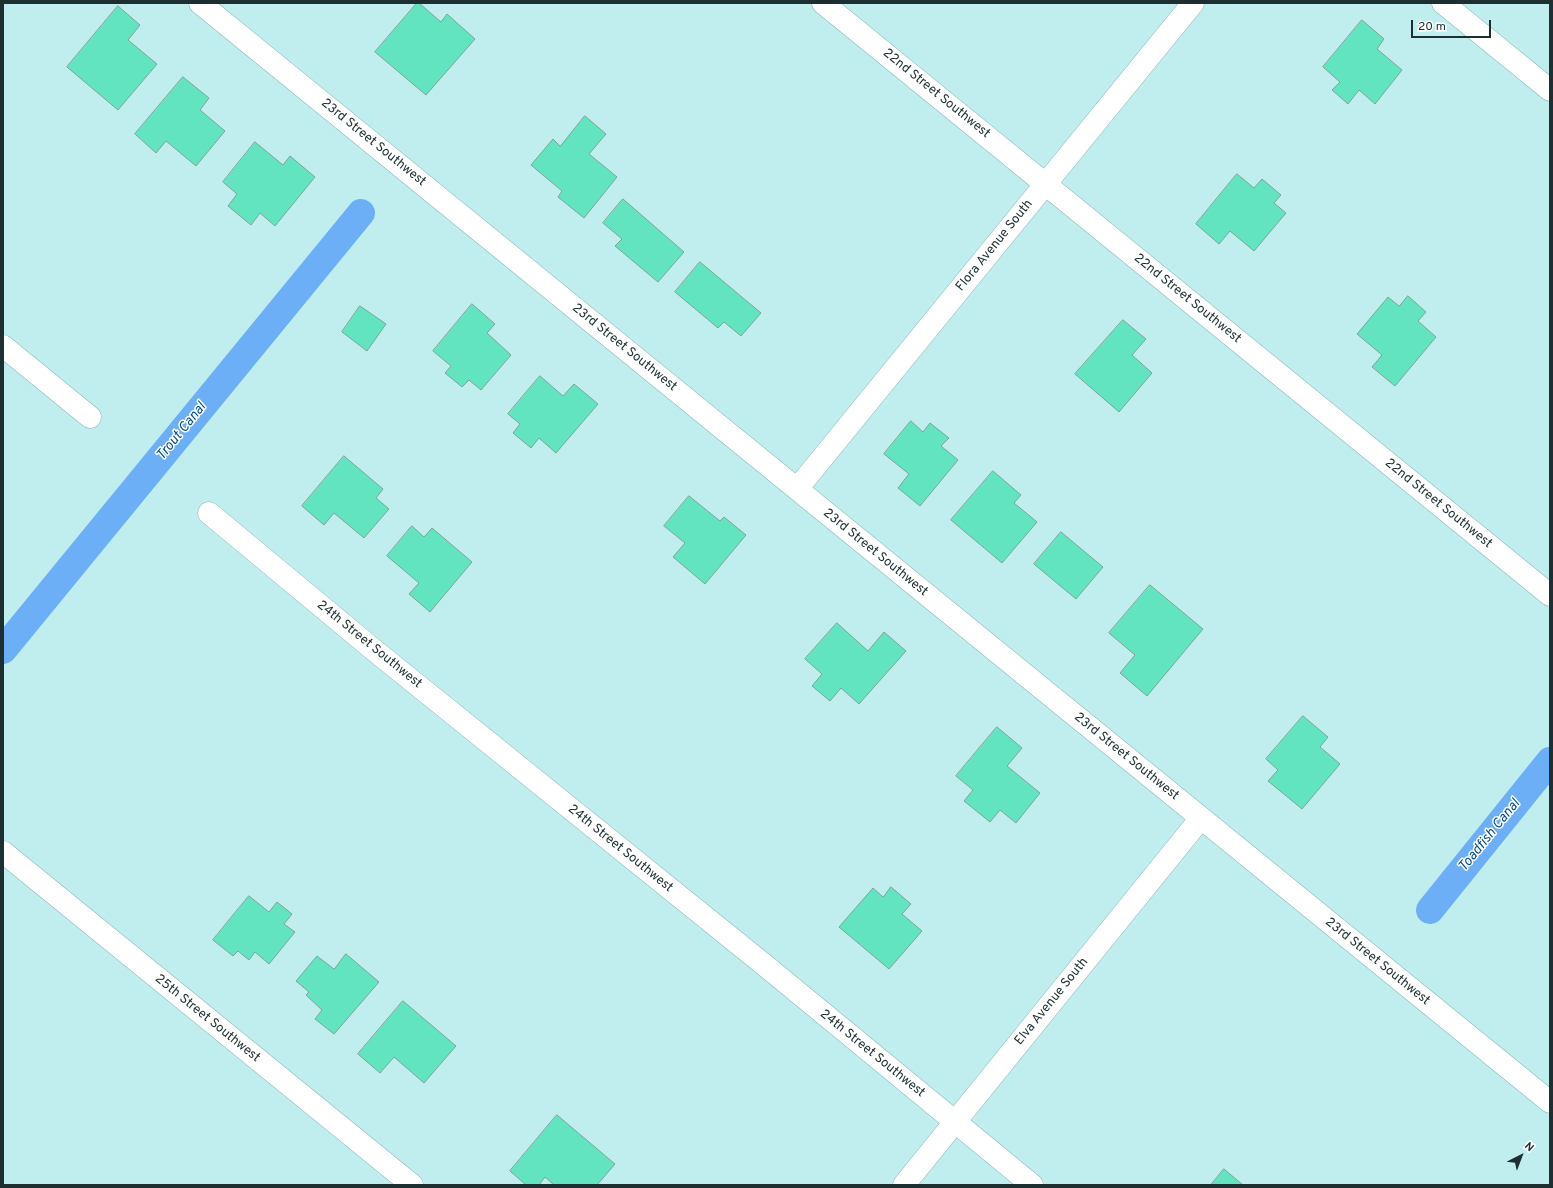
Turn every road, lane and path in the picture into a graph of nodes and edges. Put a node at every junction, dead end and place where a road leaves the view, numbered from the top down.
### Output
1 (200, 3) edge
2 (823, 3) edge
3 (1193, 3) edge
4 (1443, 3) edge
5 (1550, 90) edge
6 (1046, 184) junction
7 (3, 346) edge
8 (90, 417) dead end
9 (797, 489) junction
10 (209, 513) dead end
11 (1550, 595) edge
12 (1201, 818) junction
13 (3, 852) edge
14 (1550, 1102) edge
15 (955, 1122) junction
16 (412, 1185) edge
17 (904, 1185) edge
18 (1032, 1185) edge

1 - 9 street, 23rd Street Southwest
2 - 6 street, 22nd Street Southwest
3 - 6 street, Flora Avenue South
4 - 5 street
6 - 9 street, Flora Avenue South
6 - 11 street, 22nd Street Southwest
7 - 8 street
9 - 12 street, 23rd Street Southwest
10 - 15 street, 24th Street Southwest
12 - 14 street, 23rd Street Southwest
12 - 15 street, Elva Avenue South
13 - 16 street, 25th Street Southwest
15 - 17 street, Elva Avenue South
15 - 18 street, 24th Street Southwest

